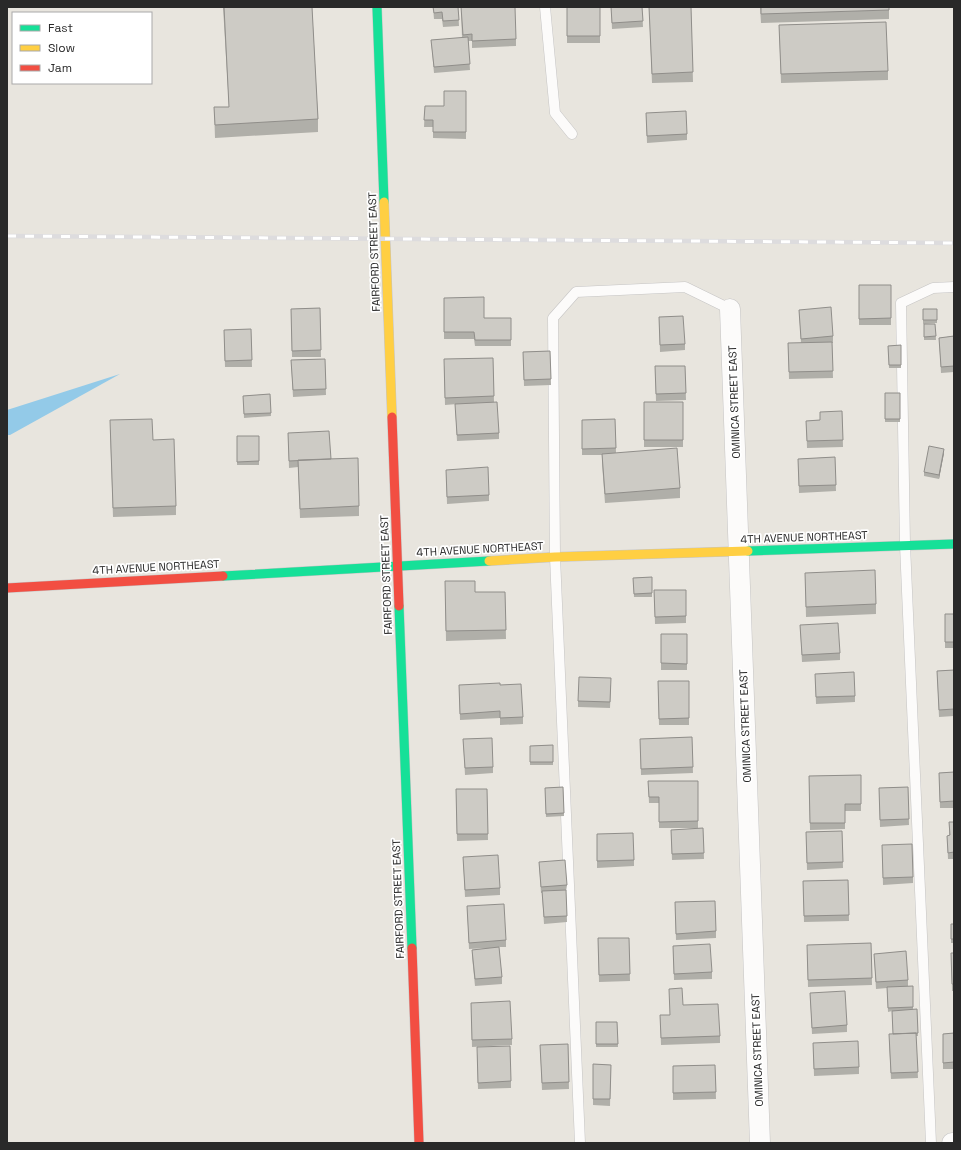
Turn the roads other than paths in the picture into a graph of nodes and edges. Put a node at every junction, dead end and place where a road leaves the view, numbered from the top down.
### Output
1 (377, 7) edge
2 (545, 7) edge
3 (572, 134) dead end
4 (954, 287) edge
5 (730, 309) joint
6 (954, 544) edge
7 (905, 546) junction
8 (739, 552) junction
9 (555, 557) junction
10 (397, 566) junction
11 (7, 588) edge
12 (418, 1143) edge
13 (580, 1143) edge
14 (760, 1143) edge
15 (931, 1143) edge

1 - 10 street, FAIRFORD STREET EAST
2 - 3 lane
4 - 7 lane
5 - 8 street, OMINICA STREET EAST
5 - 9 lane
6 - 7 street, 4TH AVENUE NORTHEAST
7 - 8 street, 4TH AVENUE NORTHEAST
7 - 15 lane
8 - 9 street, 4TH AVENUE NORTHEAST
8 - 14 street, OMINICA STREET EAST
9 - 10 street, 4TH AVENUE NORTHEAST
9 - 13 lane
10 - 11 street, 4TH AVENUE NORTHEAST
10 - 12 street, FAIRFORD STREET EAST

